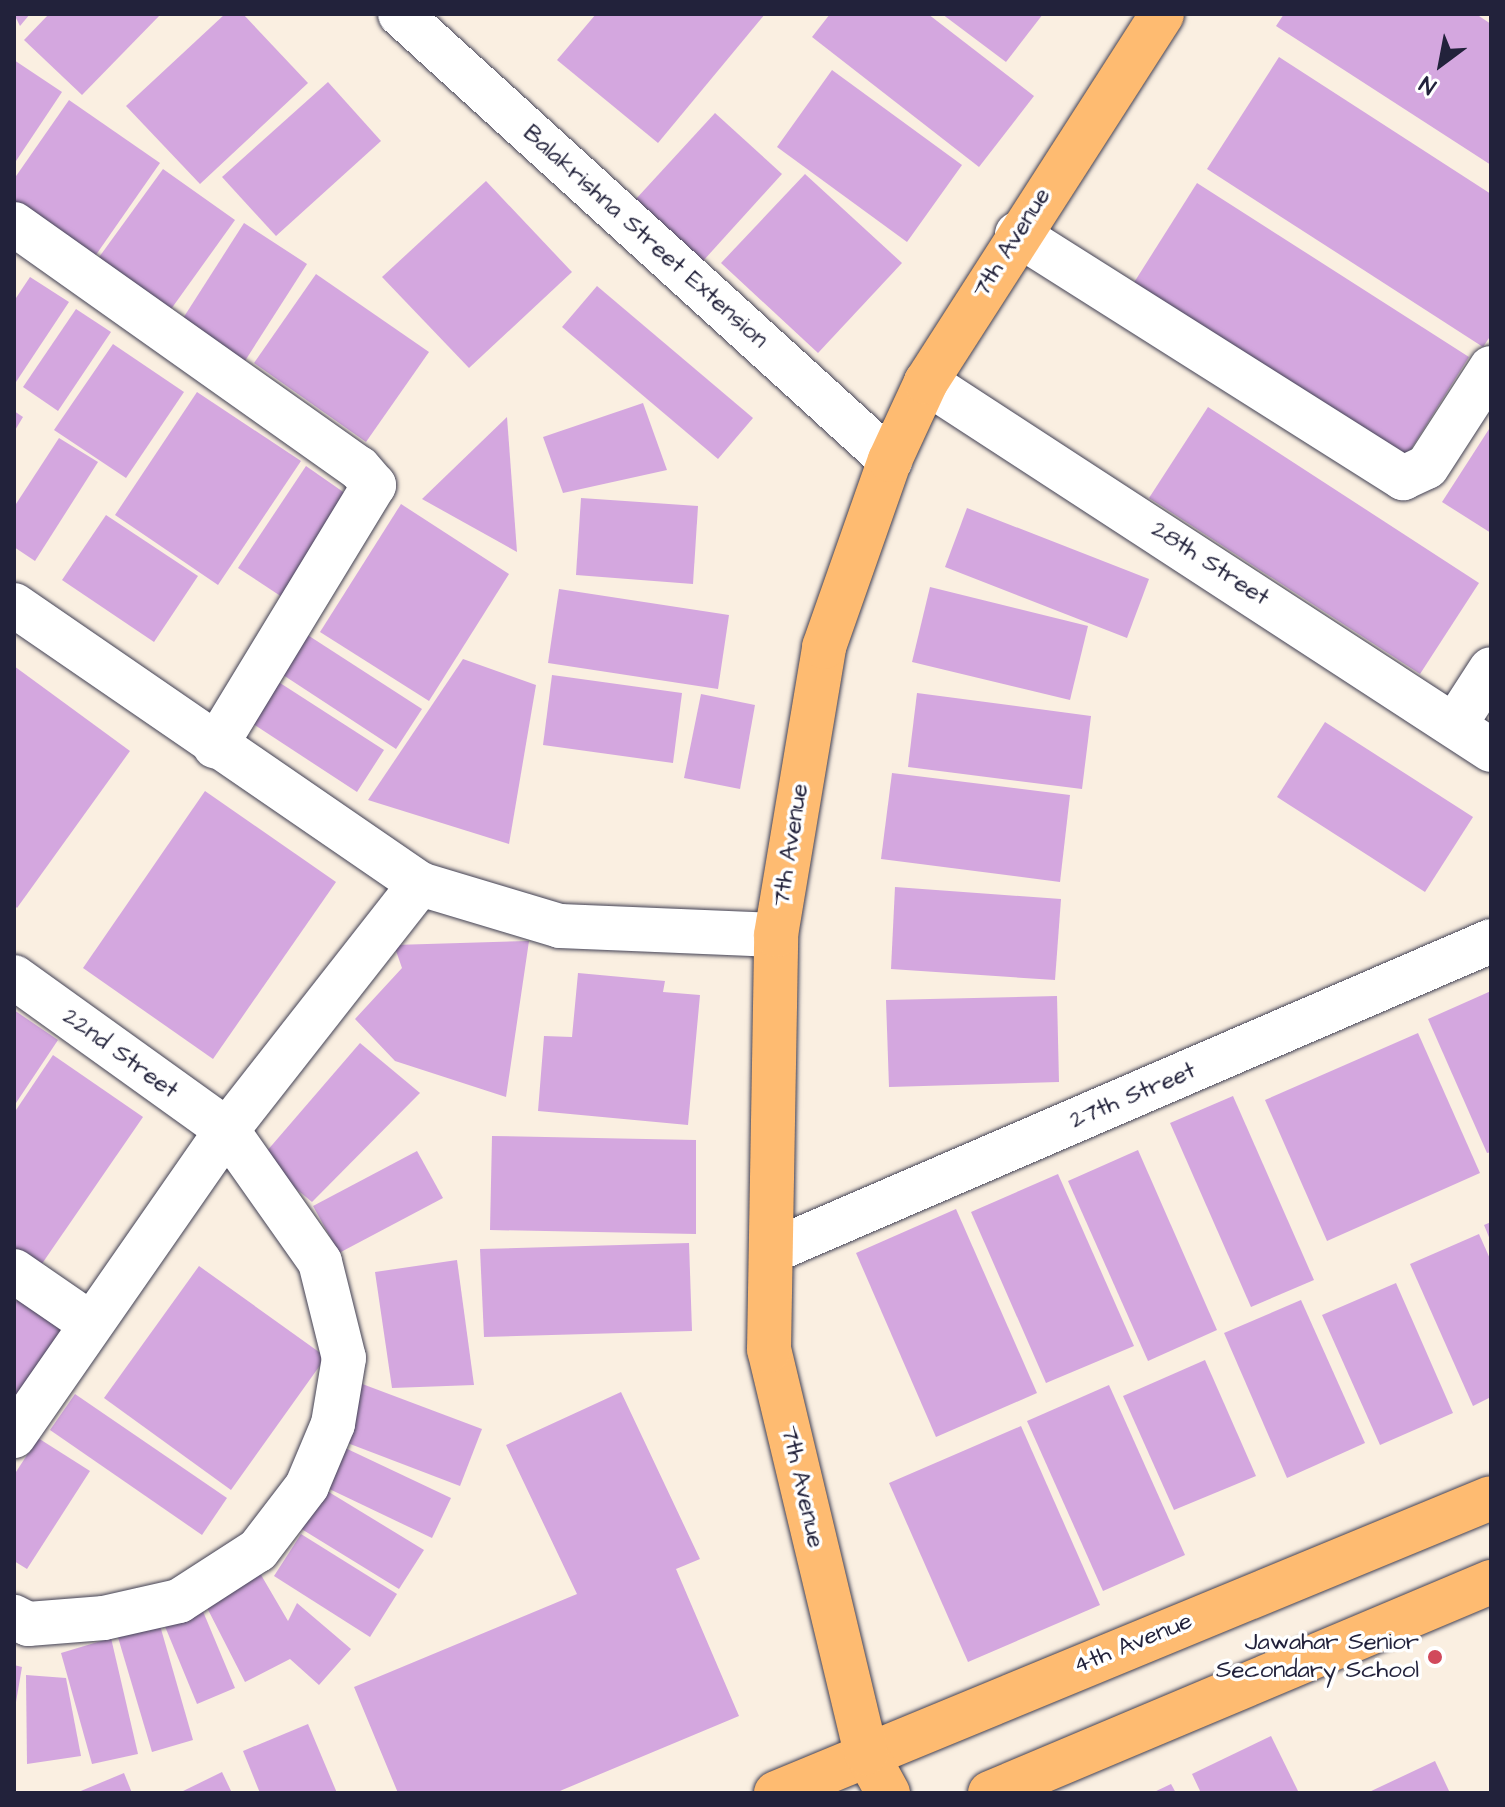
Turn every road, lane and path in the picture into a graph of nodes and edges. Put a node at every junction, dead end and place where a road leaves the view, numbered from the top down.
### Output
1 (400, 14) edge
2 (1162, 14) edge
3 (14, 224) edge
4 (1017, 234) junction
5 (1491, 368) edge
6 (926, 382) junction
7 (890, 460) junction
8 (14, 605) edge
9 (1491, 669) edge
10 (1456, 723) junction
11 (215, 747) junction
12 (1491, 750) edge
13 (420, 884) junction
14 (776, 935) junction
15 (1491, 941) edge
16 (14, 977) edge
17 (227, 1130) junction
18 (775, 1250) junction
19 (14, 1271) edge
20 (91, 1324) junction
21 (14, 1436) edge
22 (1491, 1498) edge
23 (1491, 1582) edge
24 (14, 1617) edge
25 (866, 1753) junction
26 (776, 1793) edge
27 (888, 1793) edge
28 (990, 1793) edge

1 - 7 street, Balakrishna Street Extension
2 - 4 main road, 7th Avenue
3 - 11 street
4 - 5 street
4 - 6 main road, 7th Avenue
6 - 7 main road, 7th Avenue
6 - 10 street, 28th Street
7 - 14 main road, 7th Avenue
8 - 11 street
9 - 10 street
10 - 12 street, 28th Street
11 - 13 street
13 - 14 street
13 - 17 street
14 - 18 main road, 7th Avenue
15 - 18 street, 27th Street
16 - 17 street, 22nd Street
17 - 20 street
17 - 24 street, 22nd Street
18 - 25 main road, 7th Avenue
19 - 20 street
20 - 21 street
22 - 25 main road, 4th Avenue
23 - 28 main road
25 - 26 main road, 4th Avenue
25 - 27 main road, 7th Avenue

